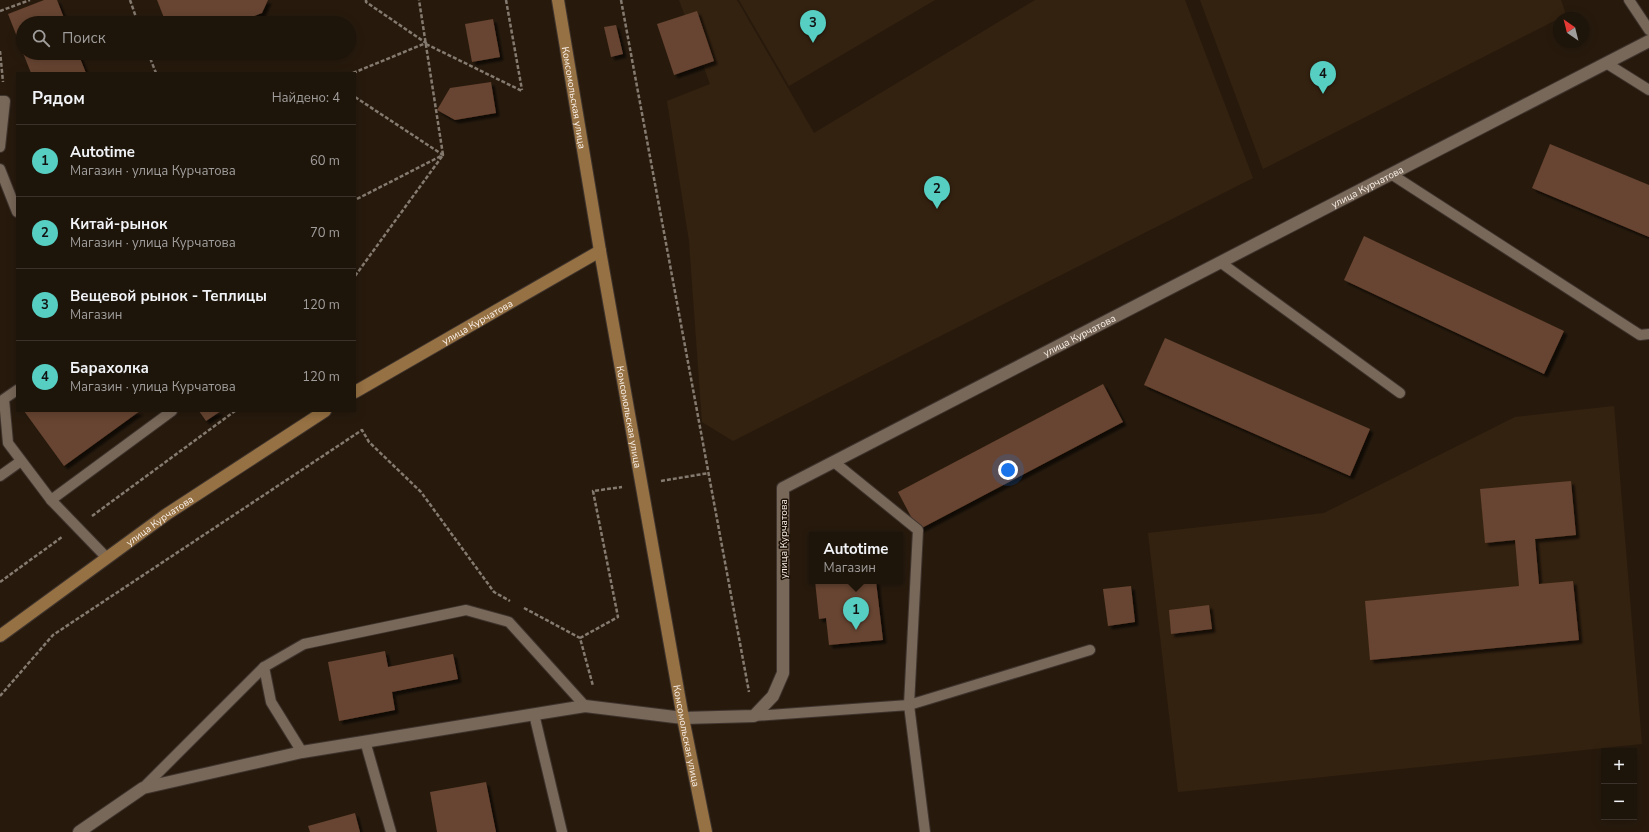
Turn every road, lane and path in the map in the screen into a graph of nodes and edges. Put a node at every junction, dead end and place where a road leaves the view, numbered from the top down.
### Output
1 (30, 0) edge
2 (130, 0) edge
3 (366, 0) edge
4 (419, 0) edge
5 (506, 0) edge
6 (558, 0) edge
7 (621, 0) edge
8 (1629, 0) edge
9 (0, 11) edge
10 (136, 16) edge
11 (1649, 30) edge
12 (1649, 41) edge
13 (426, 43) junction
14 (0, 51) edge
15 (151, 60) edge
16 (1606, 63) junction
17 (156, 72) edge
18 (355, 72) edge
19 (1649, 90) edge
20 (356, 97) edge
21 (3, 101) edge
22 (0, 147) edge
23 (443, 156) junction
24 (0, 169) edge
25 (1391, 174) junction
26 (356, 200) edge
27 (16, 209) edge
28 (600, 251) junction
29 (1220, 262) junction
30 (356, 275) edge
31 (1649, 334) edge
32 (16, 391) edge
33 (356, 391) edge
34 (1400, 393) dead end
35 (171, 412) edge
36 (234, 412) edge
37 (323, 412) edge
38 (21, 461) junction
39 (834, 462) junction
40 (709, 473) junction
41 (0, 476) edge
42 (641, 484) junction
43 (52, 500) junction
44 (77, 526) junction
45 (107, 558) junction
46 (0, 582) edge
47 (514, 603) dead end
48 (520, 606) dead end
49 (0, 636) edge
50 (580, 638) junction
51 (1090, 650) dead end
52 (264, 667) junction
53 (0, 696) edge
54 (909, 705) junction
55 (585, 706) junction
56 (598, 708) junction
57 (534, 714) junction
58 (754, 716) junction
59 (683, 718) junction
60 (365, 742) junction
61 (302, 752) junction
62 (143, 788) junction
63 (79, 832) edge
64 (391, 832) edge
65 (562, 832) edge
66 (706, 832) edge
67 (925, 832) edge

1 - 9 path
2 - 10 path
3 - 13 path
4 - 13 path
5 - 13 path
6 - 28 main road, Комсомольская улица
7 - 40 path
8 - 11 lane
12 - 16 street, улица Курчатова
13 - 18 path
13 - 23 path
14 - 21 path
15 - 17 path
16 - 19 lane
16 - 25 street, улица Курчатова
20 - 23 path
21 - 22 lane
23 - 26 path
23 - 30 path
24 - 27 lane
25 - 29 street, улица Курчатова
25 - 31 lane
28 - 33 main road, улица Курчатова
28 - 42 main road, Комсомольская улица
29 - 34 lane
29 - 39 street, улица Курчатова
32 - 38 lane
35 - 43 lane
36 - 44 path
37 - 45 main road, улица Курчатова
38 - 41 lane
38 - 43 lane
39 - 54 lane
39 - 58 street, улица Курчатова
40 - 42 path
40 - 58 path
42 - 50 path
42 - 59 main road, Комсомольская улица
43 - 44 lane
44 - 45 lane
44 - 46 path
45 - 49 main road, улица Курчатова
47 - 53 path
48 - 50 path
50 - 56 path
51 - 54 lane
52 - 55 lane
52 - 61 lane
52 - 62 lane
54 - 58 lane
54 - 67 lane
55 - 56 street
55 - 57 street
56 - 59 street
57 - 60 street
57 - 65 lane
58 - 59 street
59 - 66 main road, Комсомольская улица
60 - 61 street
60 - 64 lane
61 - 62 street
62 - 63 street

